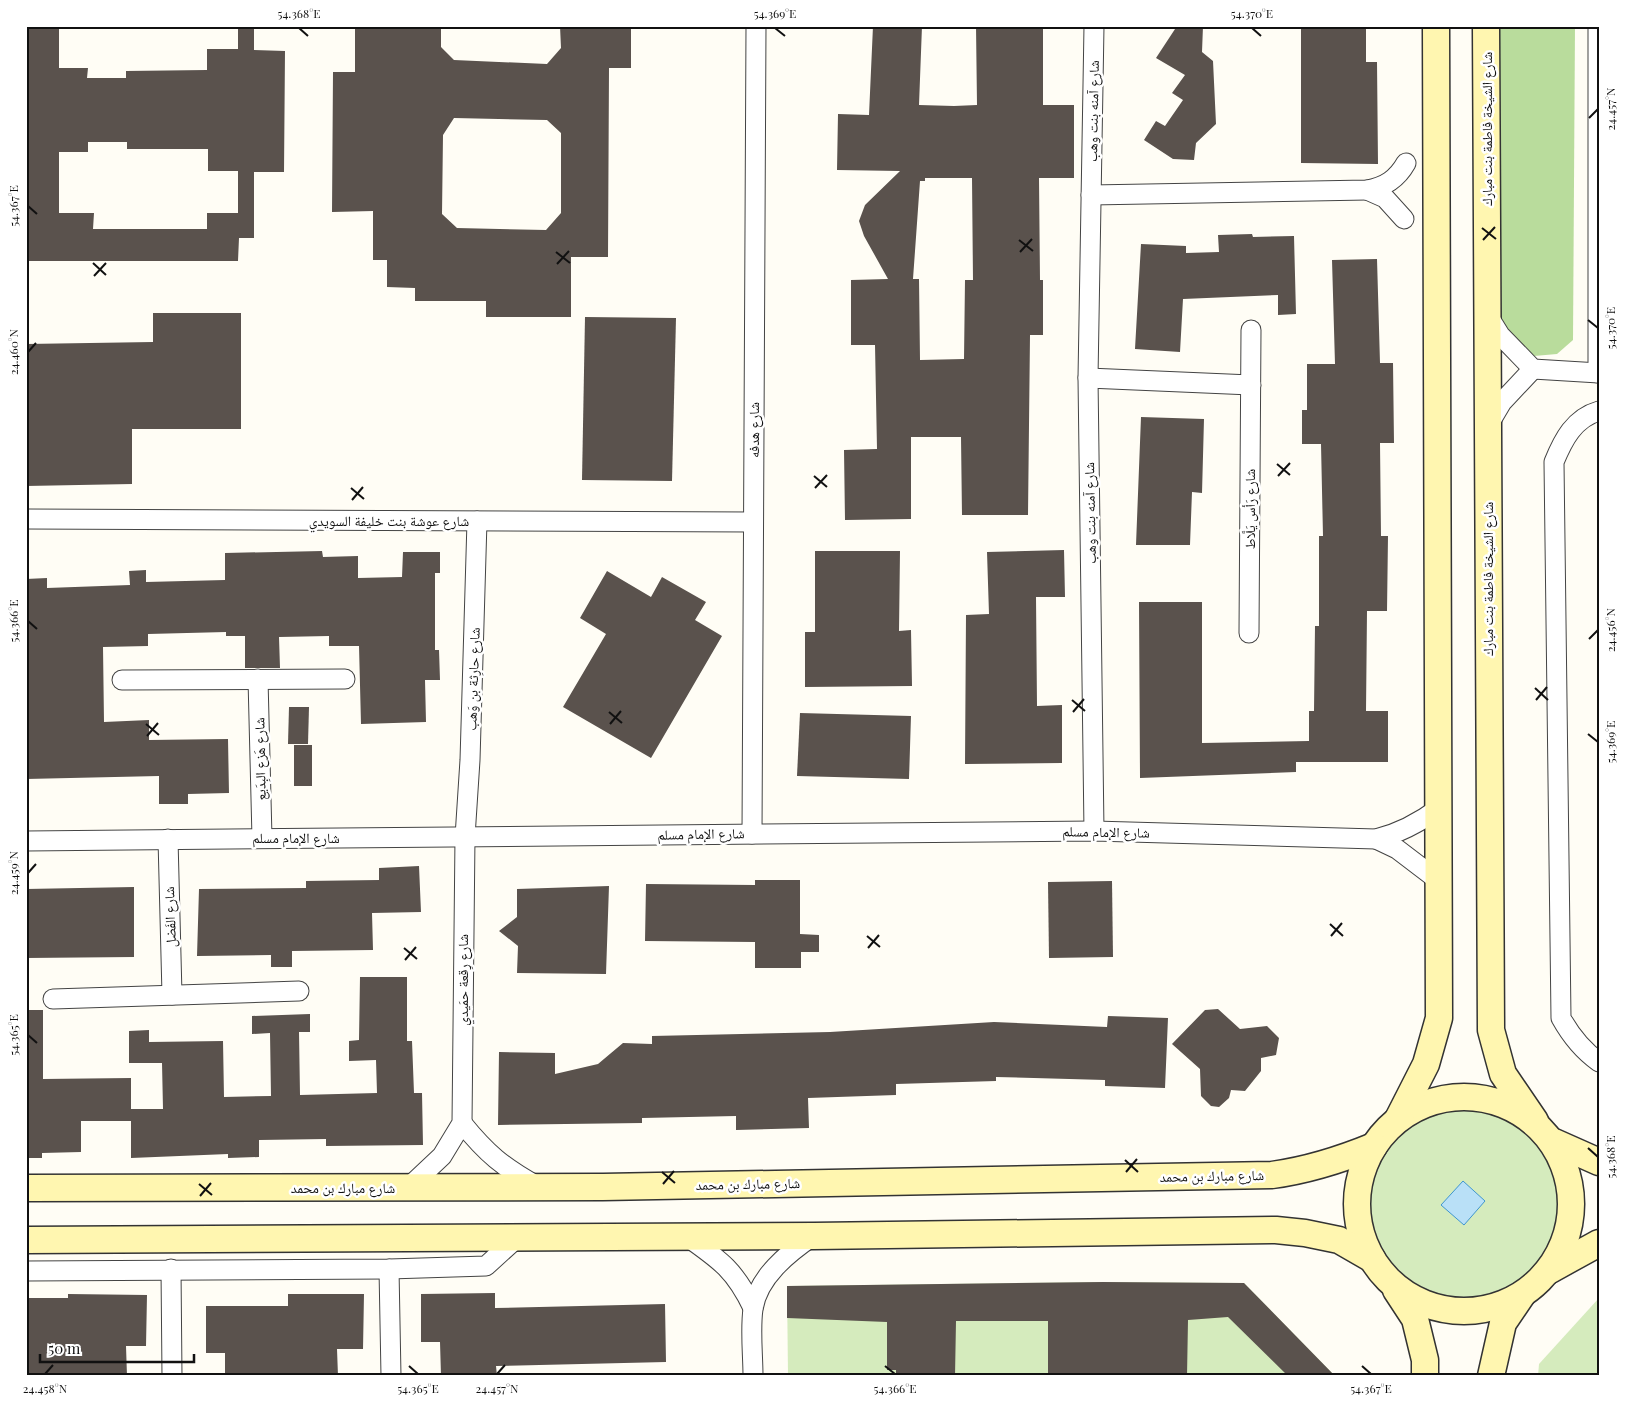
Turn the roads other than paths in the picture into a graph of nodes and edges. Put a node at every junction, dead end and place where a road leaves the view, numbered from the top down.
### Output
1 (756, 26) edge
2 (1094, 26) edge
3 (1436, 26) edge
4 (1486, 26) edge
5 (1598, 26) edge
6 (1406, 164) dead end
7 (1367, 190) junction
8 (1091, 195) junction
9 (1404, 219) dead end
10 (1487, 314) junction
11 (1251, 330) dead end
12 (1533, 369) junction
13 (1598, 373) edge
14 (1088, 378) junction
15 (1251, 385) junction
16 (1599, 411) edge
17 (1487, 428) junction
18 (26, 519) edge
19 (477, 521) junction
20 (752, 522) junction
21 (1249, 633) dead end
22 (258, 679) junction
23 (122, 680) dead end
24 (345, 680) dead end
25 (1439, 808) junction
26 (1094, 831) junction
27 (752, 834) junction
28 (465, 837) junction
29 (262, 838) junction
30 (168, 839) junction
31 (1376, 839) junction
32 (26, 840) edge
33 (1439, 881) junction
34 (299, 991) dead end
35 (172, 995) junction
36 (53, 999) dead end
37 (1599, 1062) edge
38 (1398, 1119) junction
39 (1535, 1121) junction
40 (462, 1124) junction
41 (1554, 1142) junction
42 (1374, 1146) junction
43 (1599, 1162) edge
44 (538, 1187) junction
45 (26, 1188) edge
46 (408, 1188) junction
47 (519, 1236) junction
48 (686, 1236) junction
49 (814, 1236) junction
50 (26, 1240) edge
51 (1599, 1243) edge
52 (1372, 1259) junction
53 (171, 1269) junction
54 (390, 1269) junction
55 (26, 1271) edge
56 (1548, 1272) junction
57 (1393, 1285) junction
58 (1522, 1295) junction
59 (753, 1308) junction
60 (172, 1376) edge
61 (391, 1376) edge
62 (753, 1376) edge
63 (1425, 1376) edge
64 (1491, 1376) edge

1 - 20 street, شارع هدفه
2 - 8 street, شارع آمنه بنت وهب
3 - 25 main road
4 - 10 main road, شارع الشيخة فاطمة بنت مبارك
5 - 13 street
6 - 7 street
7 - 8 street
7 - 9 street
8 - 14 street, شارع آمنه بنت وهب
10 - 12 street
10 - 17 main road, شارع الشيخة فاطمة بنت مبارك
11 - 15 street, شارع رَأس يَلَّاط
12 - 13 street
12 - 17 street
14 - 15 street
14 - 26 street, شارع آمنه بنت وهب
15 - 21 street, شارع رَأس يَلَّاط
16 - 37 street
17 - 39 main road, شارع الشيخة فاطمة بنت مبارك
18 - 19 street, شارع عوشة بنت خليفة السويدي
19 - 20 street, شارع عوشة بنت خليفة السويدي
19 - 28 street, شارع حارِثة بن وَهب
20 - 27 street, شارع هدفه
22 - 23 street
22 - 24 street
22 - 29 street, شارع هَزع البِدَيع
25 - 31 street, شارع الإمام مسلم
25 - 33 main road
26 - 27 street, شارع الإمام مسلم
26 - 31 street, شارع الإمام مسلم
27 - 28 street, شارع الإمام مسلم
28 - 29 street, شارع الإمام مسلم
28 - 40 street, شارع رِقعة حمَيدي
29 - 30 street, شارع الإمام مسلم
30 - 32 street, شارع الإمام مسلم
30 - 35 street, شارع الفَضل
31 - 33 street, شارع الإمام مسلم
33 - 38 main road
34 - 35 street
35 - 36 street
38 - 39 main road
38 - 42 main road
39 - 41 main road
40 - 44 street
40 - 46 street
41 - 43 main road
41 - 56 main road
42 - 44 main road, شارع مبارك بن محمد
42 - 52 main road
44 - 46 main road, شارع مبارك بن محمد
45 - 46 main road, شارع مبارك بن محمد
47 - 48 main road
47 - 50 main road
47 - 54 street
48 - 49 main road
48 - 59 street
49 - 52 main road
49 - 59 street
51 - 56 main road
52 - 57 main road
53 - 54 street
53 - 55 street
53 - 60 street
54 - 61 street
56 - 58 main road
57 - 58 main road
57 - 63 main road
58 - 64 main road
59 - 62 street

